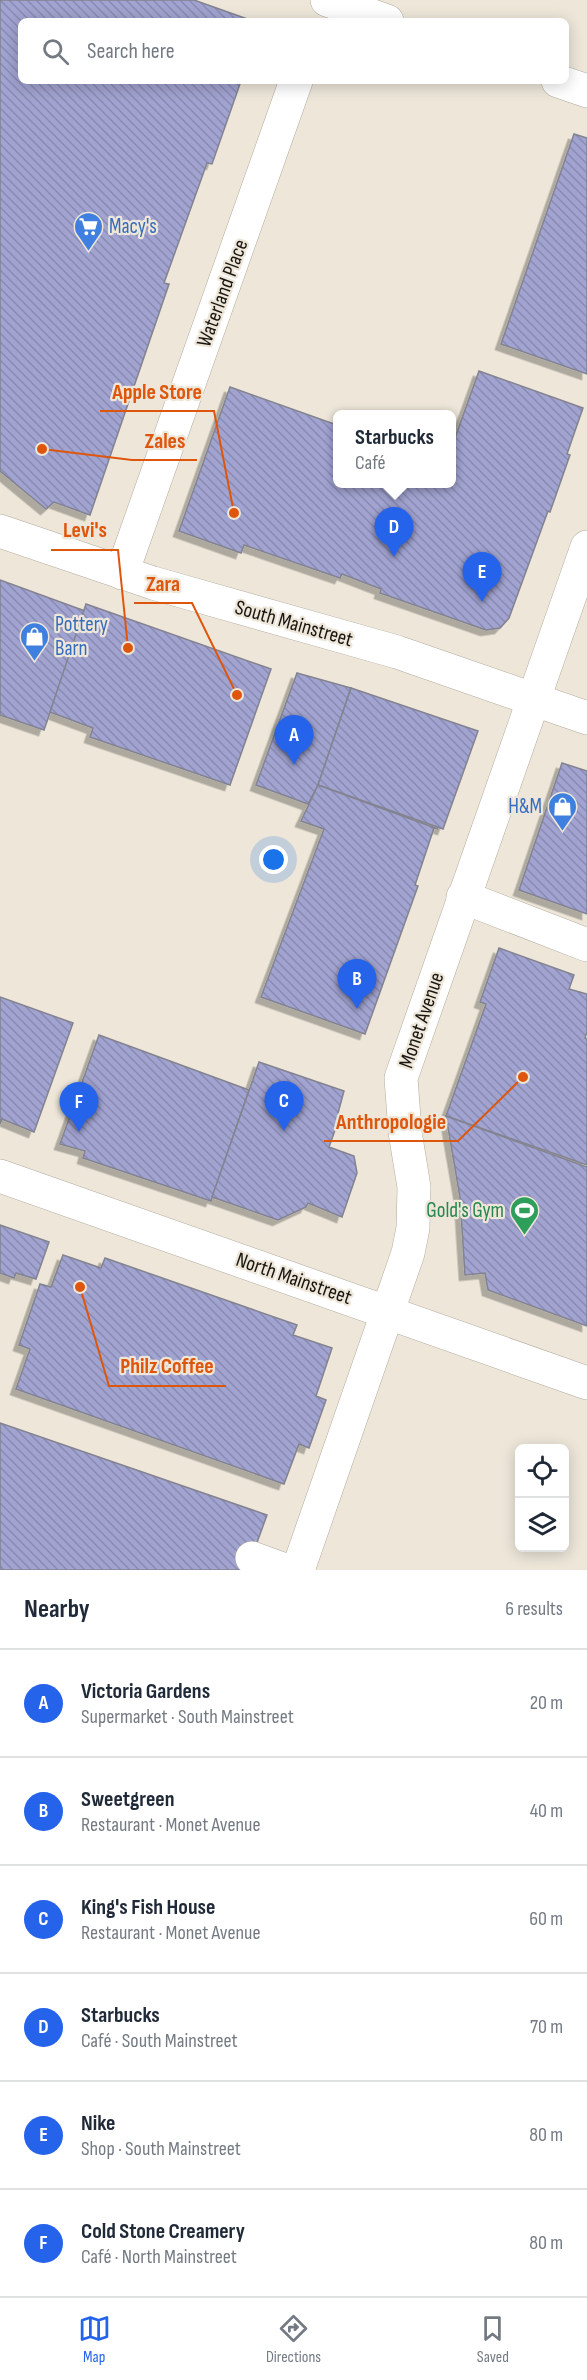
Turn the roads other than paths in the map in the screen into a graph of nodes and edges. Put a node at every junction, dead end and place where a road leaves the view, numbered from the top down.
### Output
1 (326, 0) edge
2 (317, 18) edge
3 (378, 18) edge
4 (295, 84) edge
5 (567, 84) edge
6 (587, 91) edge
7 (0, 531) edge
8 (587, 547) edge
9 (122, 573) junction
10 (533, 699) junction
11 (587, 718) edge
12 (463, 897) junction
13 (587, 945) edge
14 (0, 1176) edge
15 (387, 1312) junction
16 (587, 1383) edge
17 (252, 1558) dead end
18 (285, 1570) edge
19 (298, 1570) edge

1 - 2 street
1 - 3 street
4 - 9 street, Waterland Place
5 - 6 street
7 - 9 street, South Mainstreet
8 - 10 street, Monet Avenue
9 - 10 street, South Mainstreet
10 - 11 street, South Mainstreet
10 - 12 street, Monet Avenue
12 - 13 street
12 - 15 street, Monet Avenue
14 - 15 street, North Mainstreet
15 - 16 street, North Mainstreet
15 - 19 street, Monet Avenue
17 - 18 street

